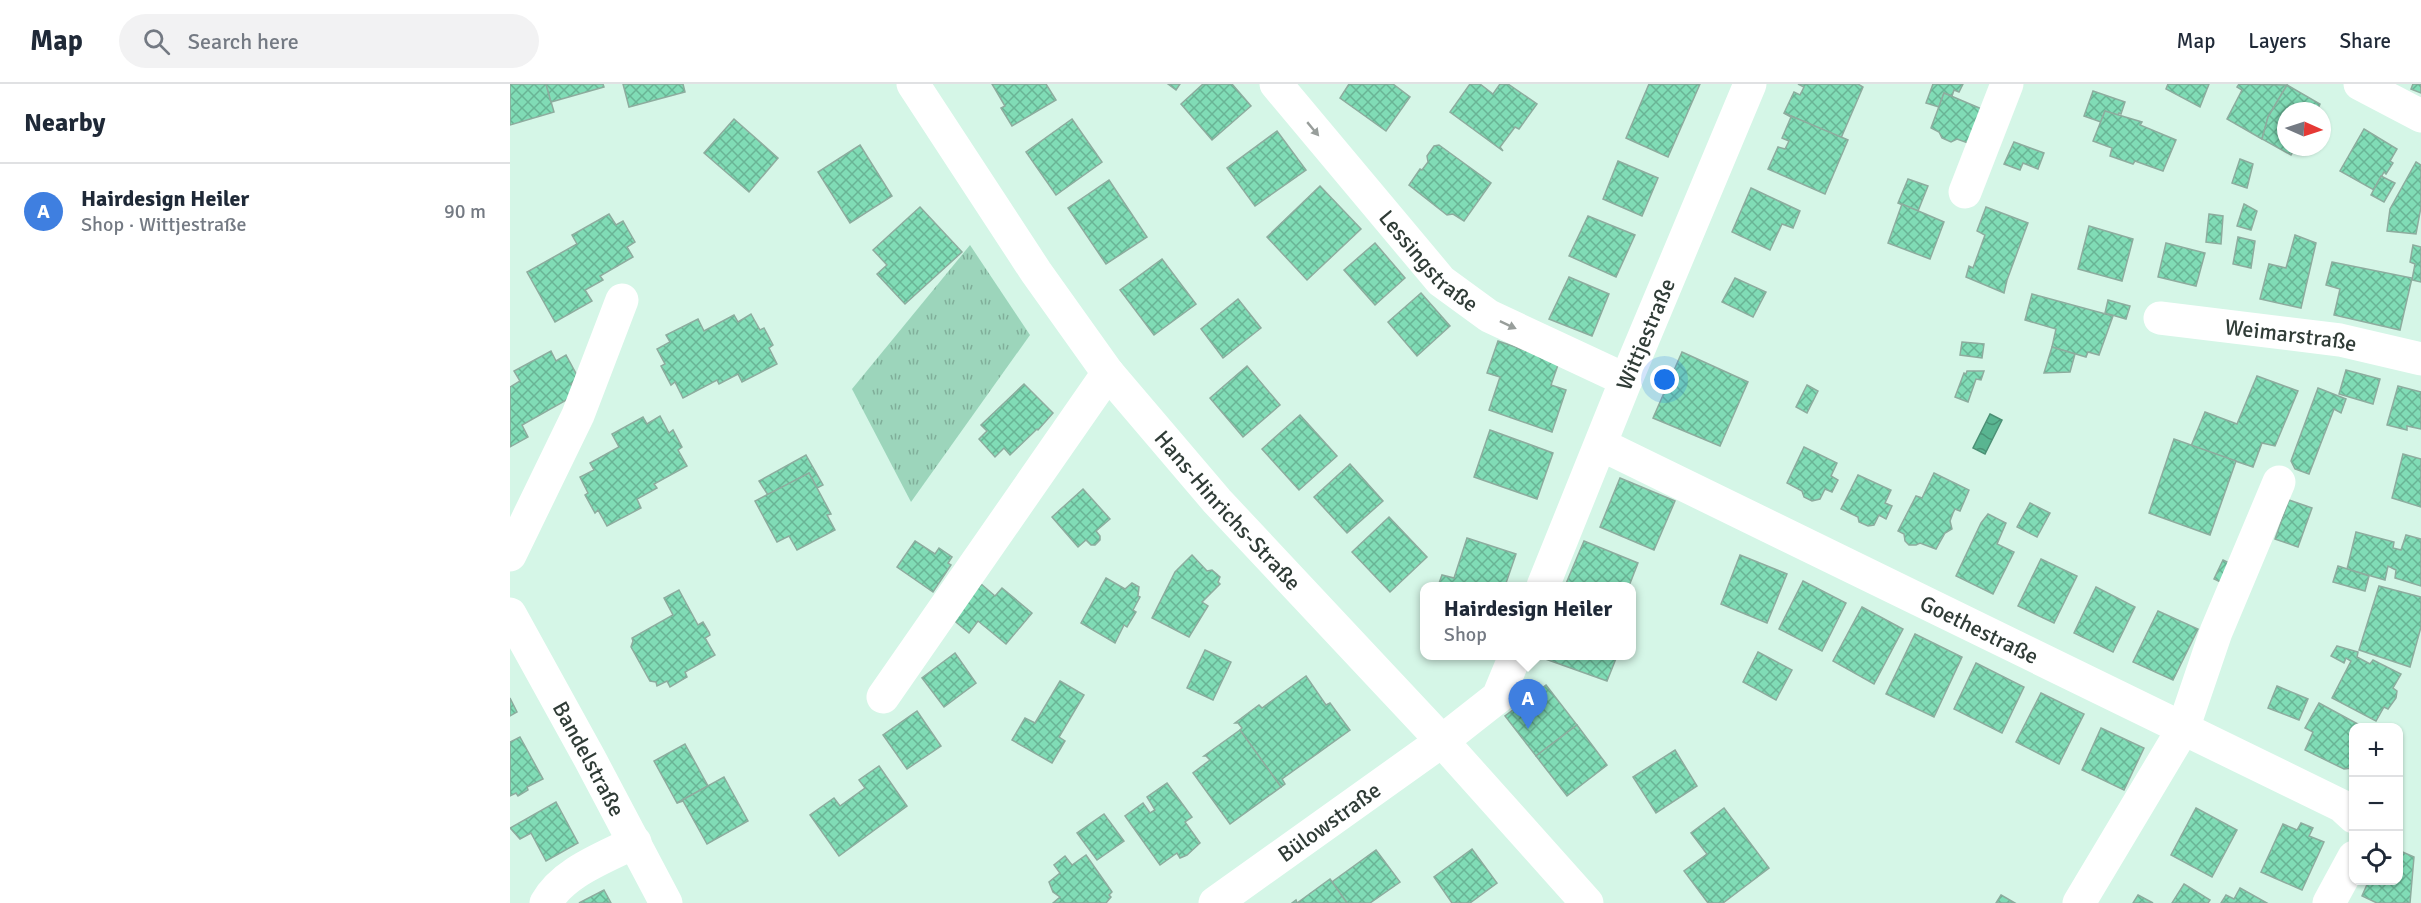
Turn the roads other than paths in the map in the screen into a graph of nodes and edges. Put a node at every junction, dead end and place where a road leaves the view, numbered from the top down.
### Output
1 (913, 84) edge
2 (1276, 84) edge
3 (1750, 84) edge
4 (2007, 84) edge
5 (2360, 84) edge
6 (2421, 116) edge
7 (1965, 192) dead end
8 (622, 300) dead end
9 (2160, 318) dead end
10 (2421, 359) edge
11 (1108, 373) junction
12 (1626, 380) junction
13 (1602, 445) junction
14 (2279, 482) dead end
15 (510, 555) edge
16 (1545, 582) edge
17 (511, 619) edge
18 (1513, 660) edge
19 (883, 697) dead end
20 (2182, 729) junction
21 (1442, 741) junction
22 (2349, 813) edge
23 (634, 842) junction
24 (2349, 866) edge
25 (546, 903) edge
26 (666, 903) edge
27 (1215, 903) edge
28 (1587, 903) edge
29 (2079, 903) edge
30 (2329, 903) edge

1 - 11 street, Hans-Hinrichs-Straße
2 -> 12 street, Lessingstraße
3 - 12 street, Wittjestraße
4 - 7 street
5 - 6 street
8 - 15 street
9 - 10 street, Weimarstraße
11 - 19 street
11 - 21 street, Hans-Hinrichs-Straße
12 - 13 street, Wittjestraße
13 - 16 street, Wittjestraße
13 - 20 street, Goethestraße
14 - 20 street
17 - 23 street, Bandelstraße
18 - 21 street
20 - 22 street, Goethestraße
20 - 29 street
21 - 27 street, Bülowstraße
21 - 28 street, Hans-Hinrichs-Straße
23 - 25 street
23 - 26 street, Bandelstraße
24 - 30 street

